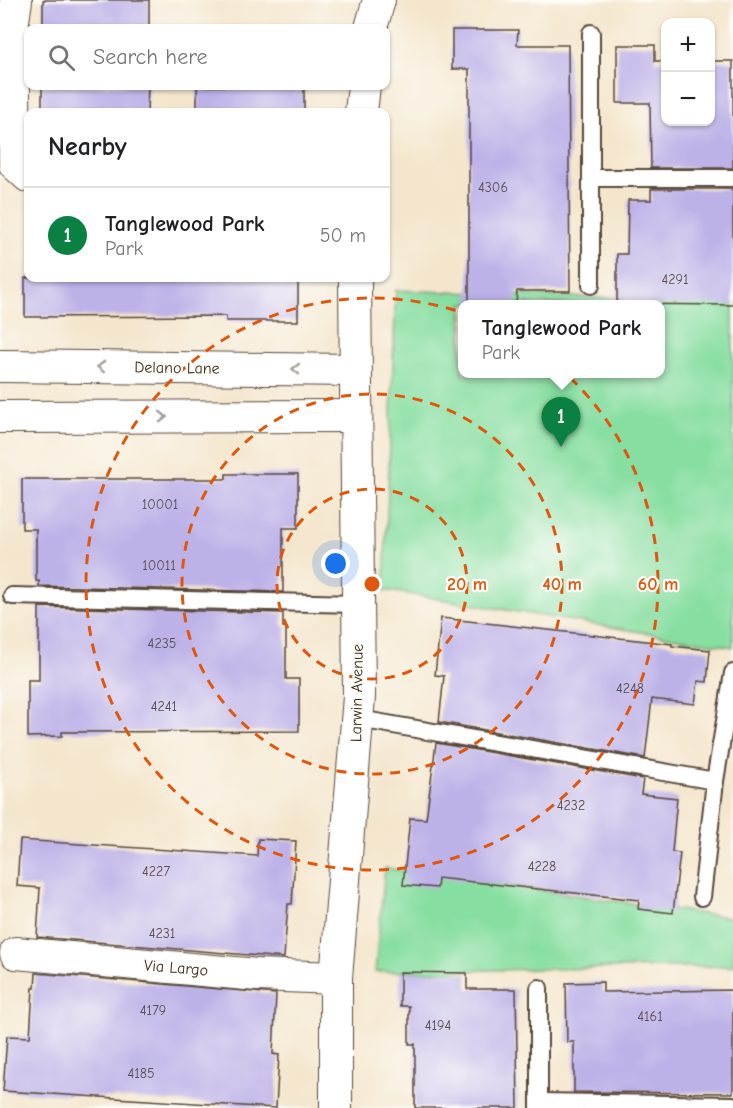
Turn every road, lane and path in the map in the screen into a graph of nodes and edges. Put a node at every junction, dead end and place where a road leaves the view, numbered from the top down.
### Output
1 (16, 0) edge
2 (380, 0) edge
3 (372, 24) edge
4 (591, 33) dead end
5 (364, 90) edge
6 (361, 108) edge
7 (24, 172) edge
8 (591, 178) junction
9 (733, 178) edge
10 (355, 282) edge
11 (591, 285) dead end
12 (0, 366) edge
13 (355, 370) junction
14 (355, 416) junction
15 (0, 417) edge
16 (12, 596) dead end
17 (358, 603) junction
18 (733, 673) edge
19 (359, 718) junction
20 (715, 781) junction
21 (702, 897) dead end
22 (16, 953) dead end
23 (336, 978) junction
24 (539, 988) dead end
25 (539, 1105) edge
26 (733, 1105) edge
27 (336, 1108) edge

1 - 7 street
2 - 3 street
4 - 8 lane
5 - 6 street
8 - 9 lane
8 - 11 lane
10 - 13 street, Larwin Avenue
13 -> 12 street, Delano Lane
13 - 14 street, Larwin Avenue
15 -> 14 street
14 - 17 street, Larwin Avenue
16 - 17 lane
17 - 19 street, Larwin Avenue
18 - 20 lane
19 - 20 lane
19 - 23 street, Larwin Avenue
20 - 21 lane
22 - 23 street, Via Largo
23 - 27 street, Larwin Avenue
24 - 25 lane
25 - 26 lane

